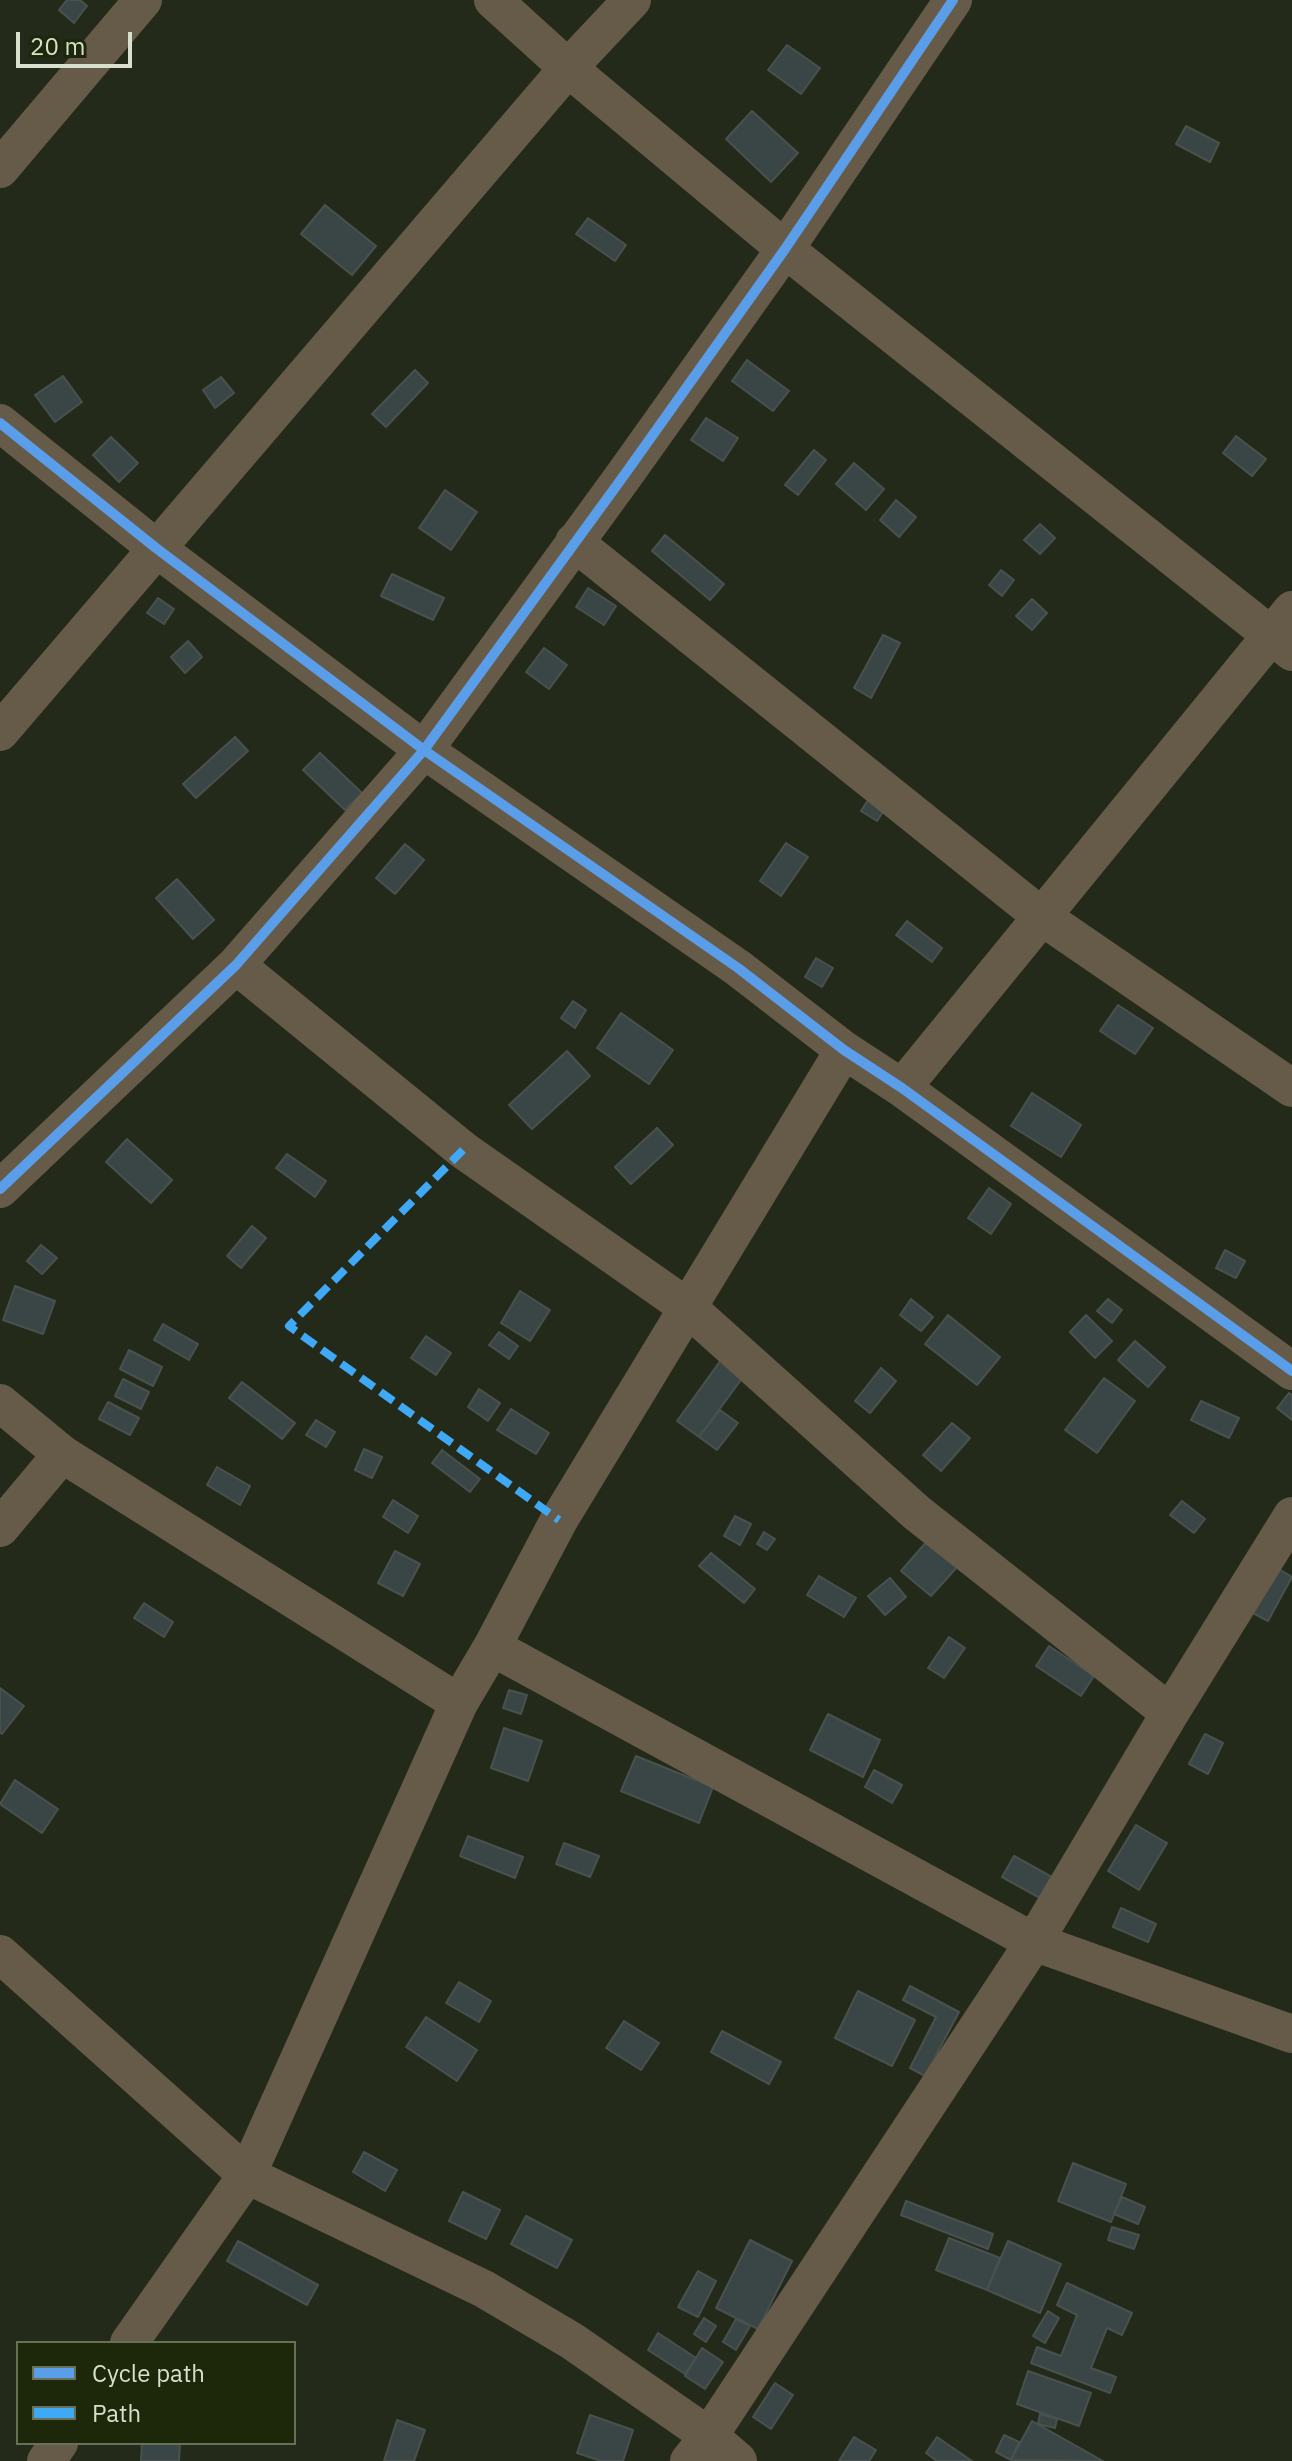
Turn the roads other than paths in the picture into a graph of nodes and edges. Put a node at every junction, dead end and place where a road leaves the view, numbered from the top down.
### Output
1 (143, 0) edge
2 (493, 0) edge
3 (632, 0) edge
4 (953, 0) edge
5 (568, 68) junction
6 (0, 169) edge
7 (785, 249) junction
8 (0, 423) edge
9 (574, 542) junction
10 (156, 548) junction
11 (1285, 633) edge
12 (0, 732) edge
13 (424, 750) junction
14 (1041, 916) junction
15 (236, 965) junction
16 (844, 1050) junction
17 (902, 1088) junction
18 (1292, 1088) edge
19 (0, 1189) edge
20 (687, 1307) junction
21 (1292, 1371) edge
22 (0, 1403) edge
23 (62, 1454) junction
24 (1292, 1516) edge
25 (0, 1528) edge
26 (492, 1647) junction
27 (459, 1703) junction
28 (1170, 1713) junction
29 (1034, 1942) junction
30 (0, 1954) edge
31 (1292, 2034) edge
32 (247, 2175) junction
33 (130, 2341) edge
34 (699, 2448) edge
35 (738, 2461) edge

1 - 6 street
2 - 5 street
3 - 5 street
4 - 7 street
5 - 7 street
5 - 10 street
7 - 9 street
7 - 11 street
8 - 10 street
9 - 13 street
9 - 14 street
10 - 12 street
10 - 13 street
11 - 14 street
13 - 15 street
13 - 16 street
14 - 17 street
14 - 18 street
15 - 19 street
15 - 20 street
16 - 17 street
16 - 20 street
17 - 21 street
20 - 26 street
20 - 28 street
22 - 23 street
23 - 25 street
23 - 27 street
24 - 28 street
26 - 27 street
26 - 29 street
27 - 32 street
28 - 29 street
29 - 31 street
29 - 34 street
30 - 32 street
32 - 33 street
32 - 34 street
34 - 35 street

